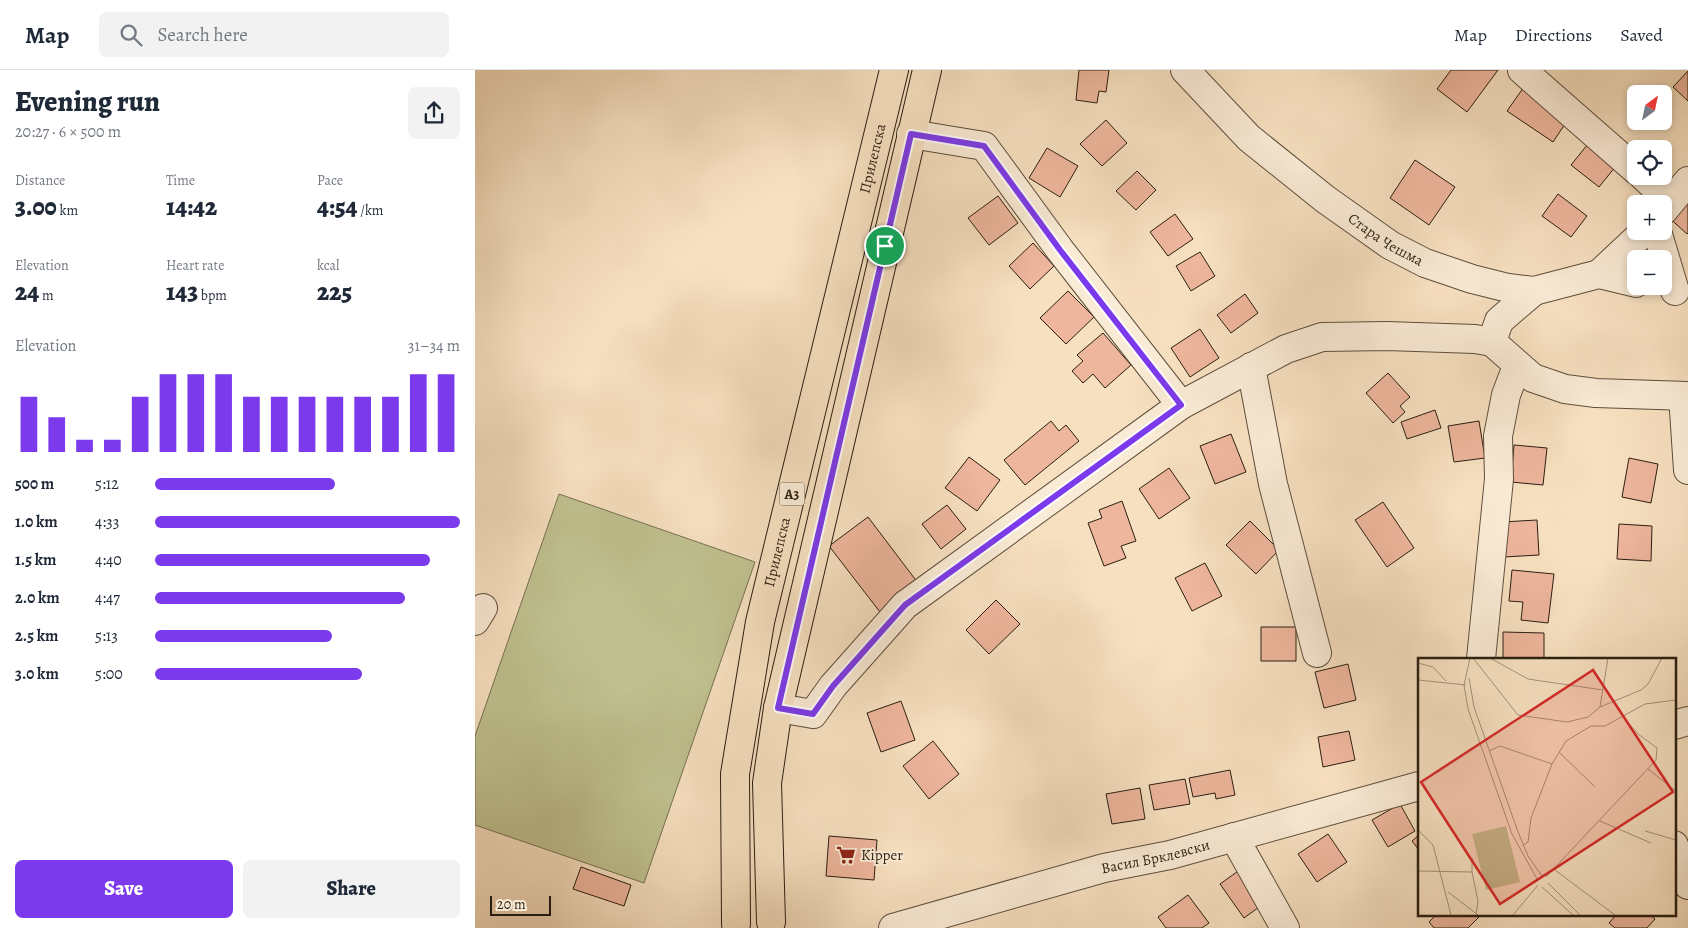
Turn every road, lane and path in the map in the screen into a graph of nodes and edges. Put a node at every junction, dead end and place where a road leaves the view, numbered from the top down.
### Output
1 (894, 70) edge
2 (927, 70) edge
3 (1185, 70) edge
4 (1521, 70) edge
5 (911, 134) junction
6 (1627, 162) edge
7 (1656, 185) edge
8 (1674, 197) edge
9 (1635, 240) edge
10 (1599, 274) junction
11 (1472, 279) junction
12 (1627, 281) edge
13 (1534, 291) junction
14 (1495, 332) junction
15 (1517, 366) junction
16 (1251, 367) junction
17 (1685, 396) edge
18 (1181, 405) junction
19 (1688, 470) edge
20 (1317, 653) dead end
21 (1481, 658) edge
22 (778, 708) junction
23 (1688, 721) edge
24 (1675, 725) edge
25 (1418, 786) edge
26 (1234, 837) junction
27 (1675, 848) edge
28 (1688, 885) edge
29 (776, 925) edge
30 (734, 926) edge
31 (893, 928) edge
32 (1285, 928) edge

1 - 30 main road, Прилепска / A3
2 - 5 main road, A3
3 - 11 street, Стара Чешма
4 - 6 street
5 - 18 street
5 - 22 main road, A3
7 - 8 street
9 - 10 street
10 - 12 street, Стара Чешма
10 - 13 street, Стара Чешма
11 - 13 street, Стара Чешма
11 - 14 street
13 - 14 street
14 - 15 street
14 - 16 street
15 - 17 street
15 - 21 street
16 - 18 street
16 - 20 street
17 - 19 street
18 - 22 street
22 - 29 main road, A3
23 - 24 street
25 - 26 street, Васил Брклевски
26 - 31 street, Васил Брклевски
26 - 32 street
27 - 28 street
29 - 30 main road, A3

